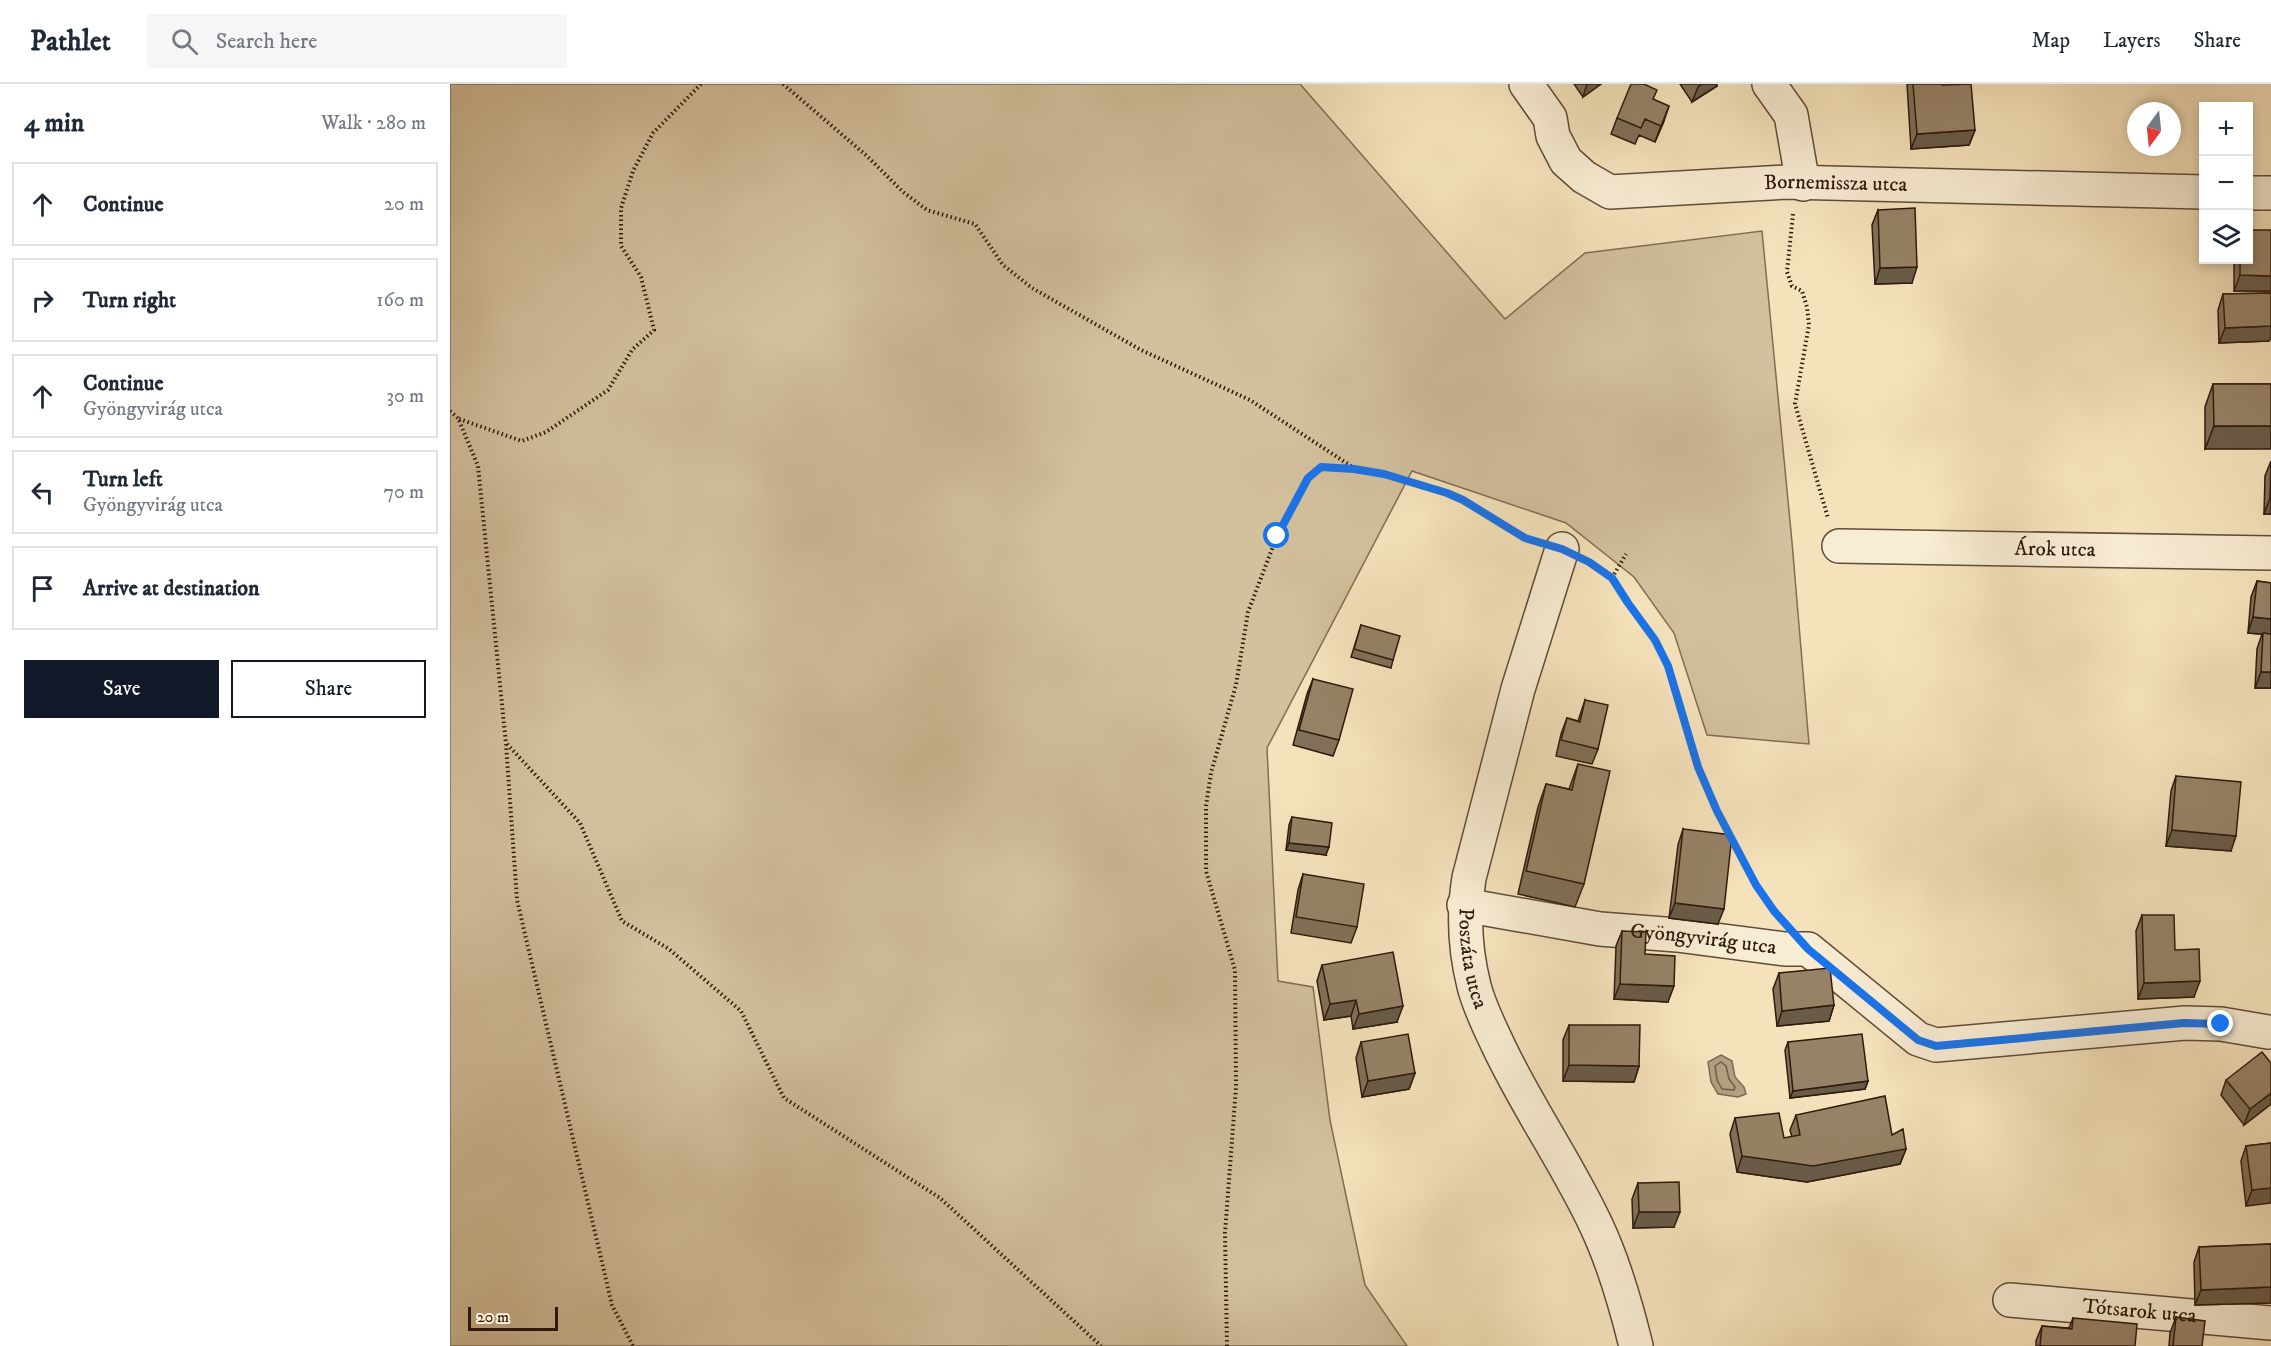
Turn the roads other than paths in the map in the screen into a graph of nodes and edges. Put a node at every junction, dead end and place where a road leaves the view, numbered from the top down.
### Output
1 (1526, 84) edge
2 (1769, 84) edge
3 (1803, 184) junction
4 (2199, 192) edge
5 (2253, 193) edge
6 (2271, 193) edge
7 (1839, 546) road end
8 (1562, 549) road end
9 (2271, 553) edge
10 (1464, 905) junction
11 (2270, 1025) edge
12 (2010, 1300) dead end
13 (2271, 1323) edge
14 (1636, 1346) edge

1 - 3 street, Bornemissza utca
2 - 3 street
3 - 4 street, Bornemissza utca
5 - 6 street
7 - 9 street, Árok utca
8 - 10 street, Poszáta utca
10 - 11 street, Gyöngyvirág utca
10 - 14 street, Poszáta utca
12 - 13 street, Tótsarok utca

